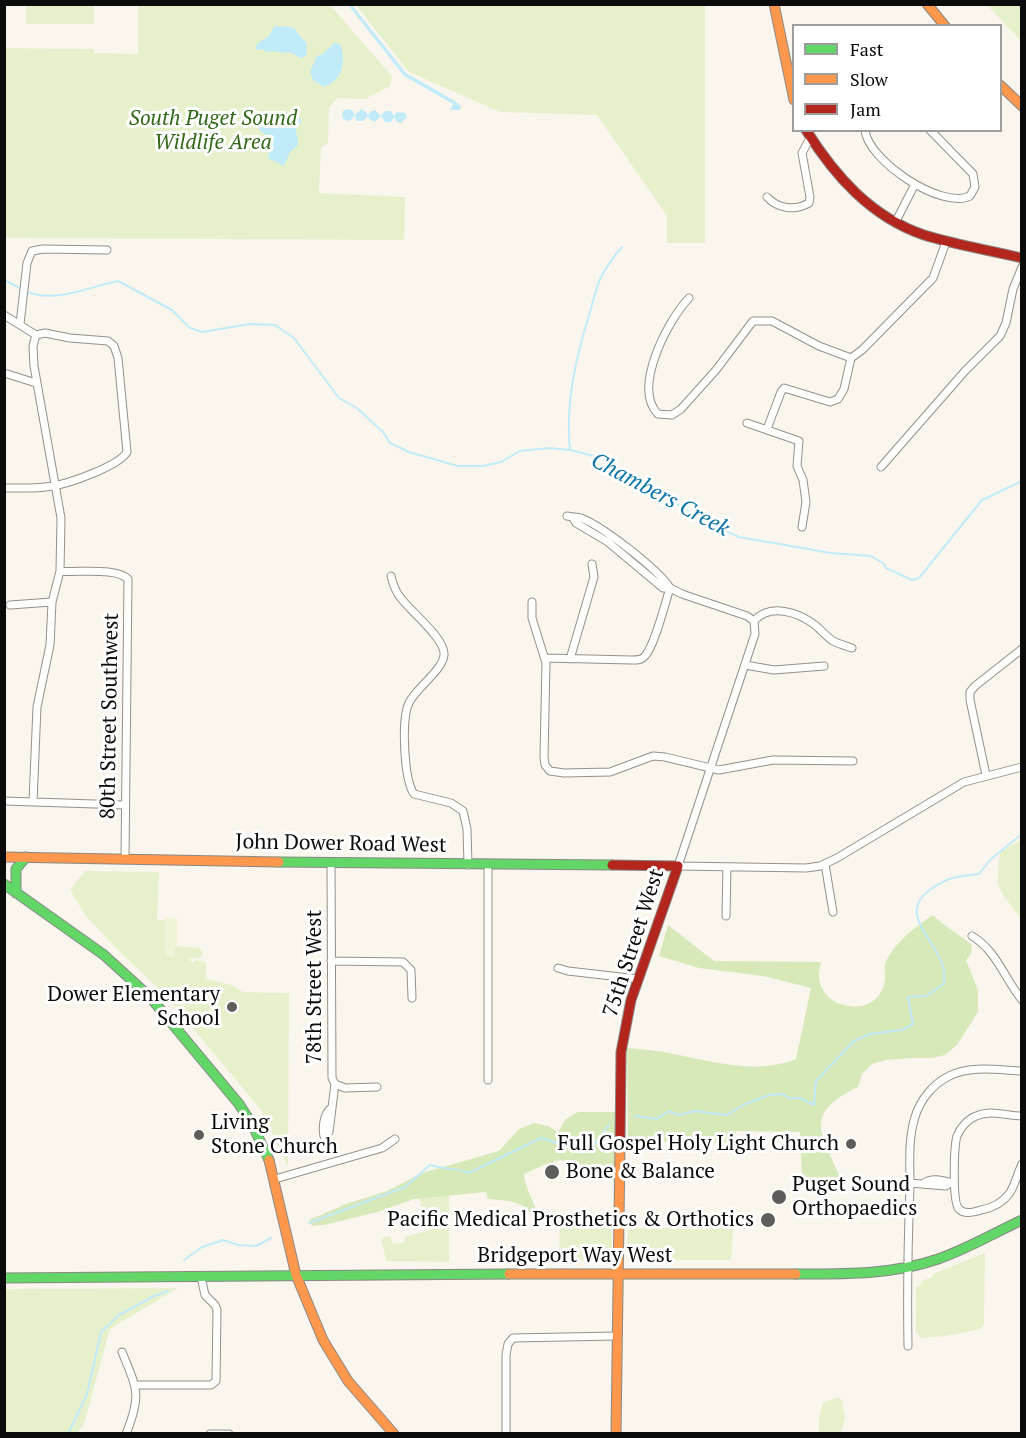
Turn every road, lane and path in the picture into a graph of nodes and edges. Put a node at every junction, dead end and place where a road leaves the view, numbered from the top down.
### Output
1 (774, 4) edge
2 (927, 4) edge
3 (943, 24) edge
4 (790, 67) edge
5 (792, 84) edge
6 (1002, 87) edge
7 (1022, 106) edge
8 (865, 132) edge
9 (932, 132) edge
10 (808, 134) edge
11 (915, 184) junction
12 (767, 197) dead end
13 (895, 223) junction
14 (946, 242) junction
15 (107, 250) dead end
16 (1022, 258) edge
17 (1022, 267) edge
18 (689, 298) dead end
19 (4, 315) edge
20 (21, 324) junction
21 (36, 335) junction
22 (851, 358) junction
23 (4, 373) edge
24 (36, 383) junction
25 (747, 423) dead end
26 (767, 429) junction
27 (881, 467) dead end
28 (55, 486) junction
29 (4, 488) edge
30 (570, 517) dead end
31 (802, 527) dead end
32 (592, 564) dead end
33 (60, 571) junction
34 (391, 576) dead end
35 (670, 588) junction
36 (52, 602) junction
37 (532, 602) dead end
38 (10, 605) dead end
39 (754, 621) junction
40 (852, 648) dead end
41 (1022, 649) edge
42 (545, 658) junction
43 (570, 659) junction
44 (745, 665) junction
45 (824, 666) dead end
46 (853, 761) dead end
47 (1022, 767) edge
48 (710, 769) junction
49 (986, 775) junction
50 (4, 801) edge
51 (33, 802) junction
52 (125, 806) junction
53 (4, 857) edge
54 (26, 857) junction
55 (125, 858) junction
56 (331, 863) junction
57 (825, 864) junction
58 (468, 865) junction
59 (488, 865) junction
60 (678, 866) junction
61 (727, 867) junction
62 (4, 884) edge
63 (16, 893) junction
64 (833, 912) dead end
65 (726, 916) dead end
66 (972, 936) dead end
67 (331, 961) junction
68 (558, 968) dead end
69 (638, 979) junction
70 (412, 998) dead end
71 (1022, 1000) edge
72 (1022, 1071) edge
73 (488, 1080) dead end
74 (335, 1084) junction
75 (377, 1087) dead end
76 (330, 1109) dead end
77 (1022, 1116) edge
78 (395, 1139) dead end
79 (1022, 1164) edge
80 (275, 1179) junction
81 (910, 1183) junction
82 (953, 1183) junction
83 (1022, 1220) edge
84 (907, 1267) junction
85 (619, 1273) junction
86 (296, 1275) junction
87 (201, 1277) junction
88 (4, 1278) edge
89 (617, 1336) junction
90 (908, 1346) dead end
91 (122, 1352) dead end
92 (136, 1384) junction
93 (126, 1434) edge
94 (210, 1434) edge
95 (229, 1434) edge
96 (394, 1434) edge
97 (506, 1434) edge
98 (616, 1434) edge

1 - 4 main road
2 - 3 main road
4 - 5 main road
6 - 7 main road
8 - 11 street
9 - 11 street
10 - 12 street
10 - 13 main road
11 - 13 street
13 - 14 main road
14 - 16 main road
14 - 22 street
15 - 20 street
17 - 27 street
18 - 22 street
19 - 20 street
20 - 21 street
21 - 24 street
21 - 28 street
22 - 26 street
23 - 24 street
24 - 28 street
25 - 26 street
26 - 31 street
28 - 29 street
28 - 33 street
30 - 35 street
32 - 43 street
33 - 36 street
33 - 52 street, 80th Street Southwest
34 - 58 street
35 - 39 street
35 - 43 street
36 - 38 street
36 - 51 street
37 - 42 street
39 - 40 street
39 - 44 street, 75th Street West
41 - 49 street
42 - 43 street
42 - 48 street
44 - 45 street
44 - 48 street, 75th Street West
46 - 48 street
47 - 49 street
48 - 60 street, 75th Street West
49 - 57 street
50 - 51 street
51 - 52 street
52 - 55 street, 80th Street Southwest
53 - 54 main road, John Dower Road West
54 - 55 main road, John Dower Road West
54 - 63 main road
55 - 56 main road, John Dower Road West
56 - 58 main road, John Dower Road West
56 - 67 street, 78th Street West
57 - 61 street
57 - 64 street
58 - 59 main road, John Dower Road West
59 - 60 main road, John Dower Road West
59 - 73 street
60 - 61 street
60 - 69 main road, 75th Street West
61 - 65 street
62 - 63 main road
63 - 80 main road
66 - 71 street
67 - 70 street
67 - 74 street, 78th Street West
68 - 69 street
69 - 85 main road, 75th Street West
72 - 81 street
74 - 75 street
74 - 76 street, 78th Street West
77 - 82 street
78 - 80 street
79 - 82 street
80 - 86 main road
81 - 82 street
81 - 84 street
83 - 84 main road, Bridgeport Way West
84 - 85 main road, Bridgeport Way West
84 - 90 street
85 - 86 main road, Bridgeport Way West
85 - 89 main road, 75th Street West
86 - 87 main road, Bridgeport Way West
86 - 96 main road
87 - 88 main road, Bridgeport Way West
87 - 92 street
89 - 97 street
89 - 98 main road, 75th Street West
91 - 92 street
92 - 93 street
94 - 95 street

